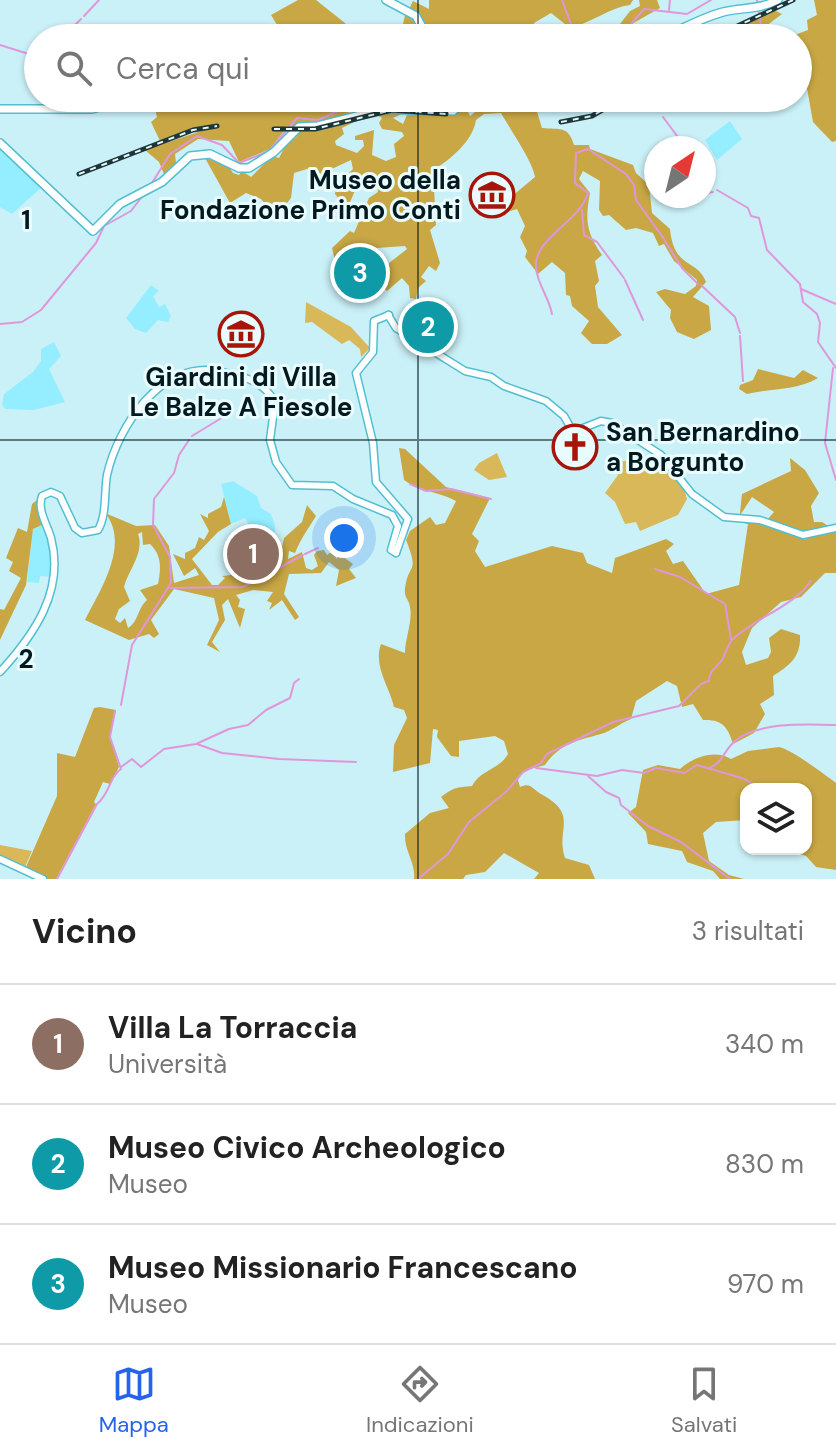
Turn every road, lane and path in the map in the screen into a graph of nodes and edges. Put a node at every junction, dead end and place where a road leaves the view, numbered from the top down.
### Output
1 (386, 0) edge
2 (778, 0) edge
3 (423, 24) edge
4 (692, 24) edge
5 (24, 108) edge
6 (0, 109) edge
7 (372, 112) edge
8 (0, 143) edge
9 (836, 528) edge
10 (1, 671) edge
11 (0, 859) edge
12 (42, 878) edge

1 - 3 main road
2 - 4 main road
5 - 6 main road
7 - 8 main road
9 - 10 main road
11 - 12 main road

